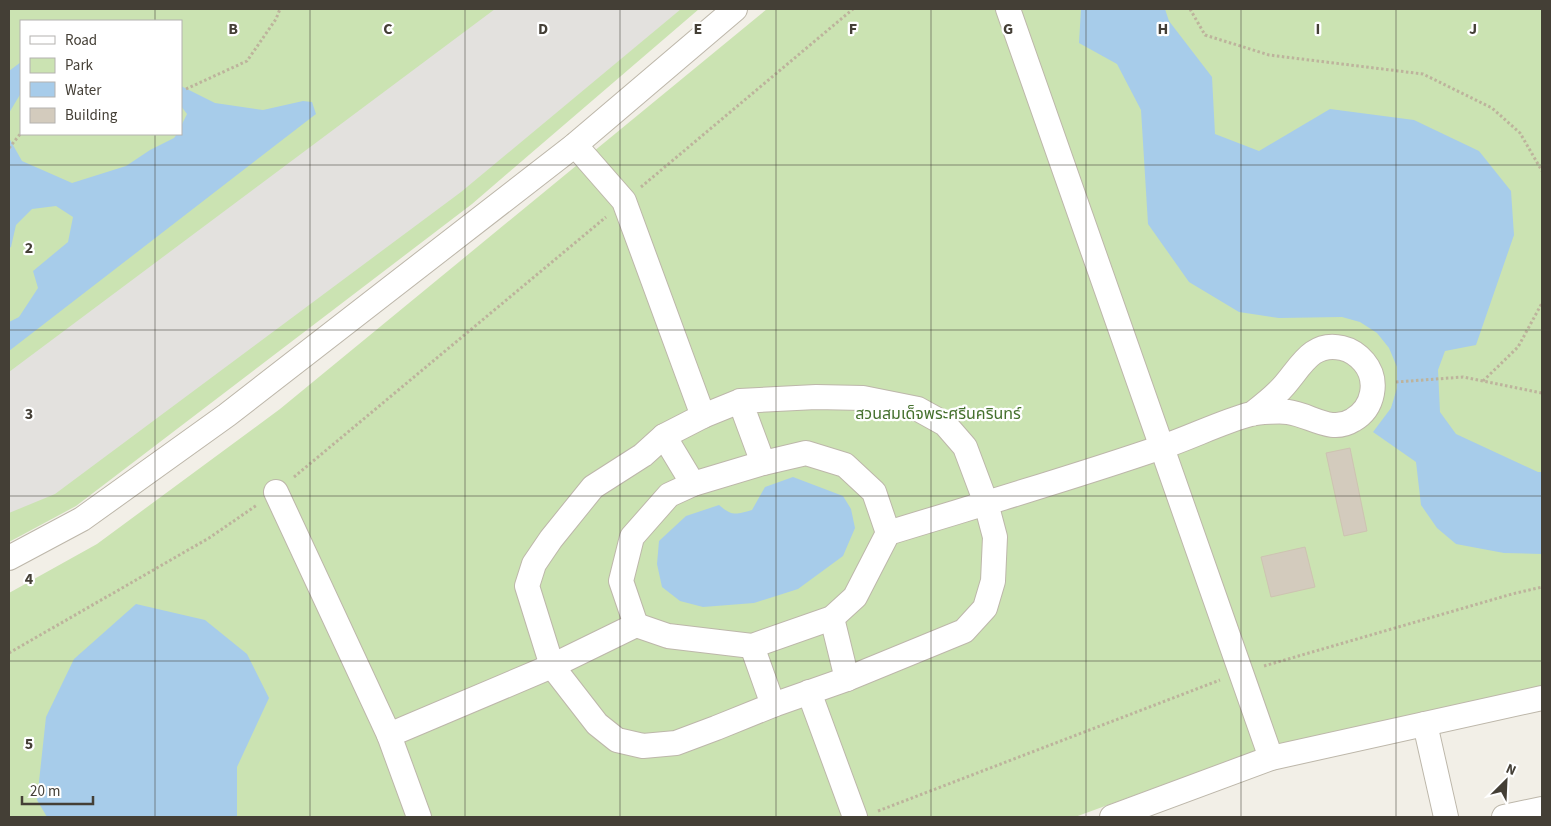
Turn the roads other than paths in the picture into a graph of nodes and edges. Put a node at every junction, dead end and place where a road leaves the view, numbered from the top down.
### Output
1 (735, 9) edge
2 (1008, 9) edge
3 (575, 145) junction
4 (740, 401) junction
5 (1252, 414) junction
6 (703, 416) junction
7 (664, 436) junction
8 (1162, 447) junction
9 (763, 463) junction
10 (692, 484) junction
11 (276, 492) road end
12 (986, 503) junction
13 (888, 533) junction
14 (9, 558) edge
15 (832, 618) junction
16 (636, 624) junction
17 (752, 646) junction
18 (552, 666) junction
19 (847, 679) junction
20 (809, 692) junction
21 (1542, 698) edge
22 (773, 705) junction
23 (1424, 724) junction
24 (388, 734) junction
25 (1271, 758) junction
26 (1535, 812) edge
27 (862, 816) edge
28 (1116, 816) edge
29 (419, 817) edge
30 (1446, 817) edge
31 (1504, 817) edge

1 - 3 street
2 - 8 street
3 - 6 street
3 - 14 street
4 - 6 street
4 - 9 street
4 - 12 street
5 - 5 street
5 - 8 street
6 - 7 street
7 - 10 street
7 - 18 street
8 - 12 street
8 - 25 street
9 - 10 street
9 - 13 street
10 - 16 street
11 - 24 street
12 - 13 street
12 - 19 street
13 - 15 street
15 - 17 street
15 - 19 street
16 - 17 street
16 - 18 street
17 - 22 street
18 - 22 street
18 - 24 street
19 - 20 street
20 - 22 street
20 - 27 street
21 - 23 street
23 - 25 street
23 - 30 street
24 - 29 street
25 - 28 street
26 - 31 street

